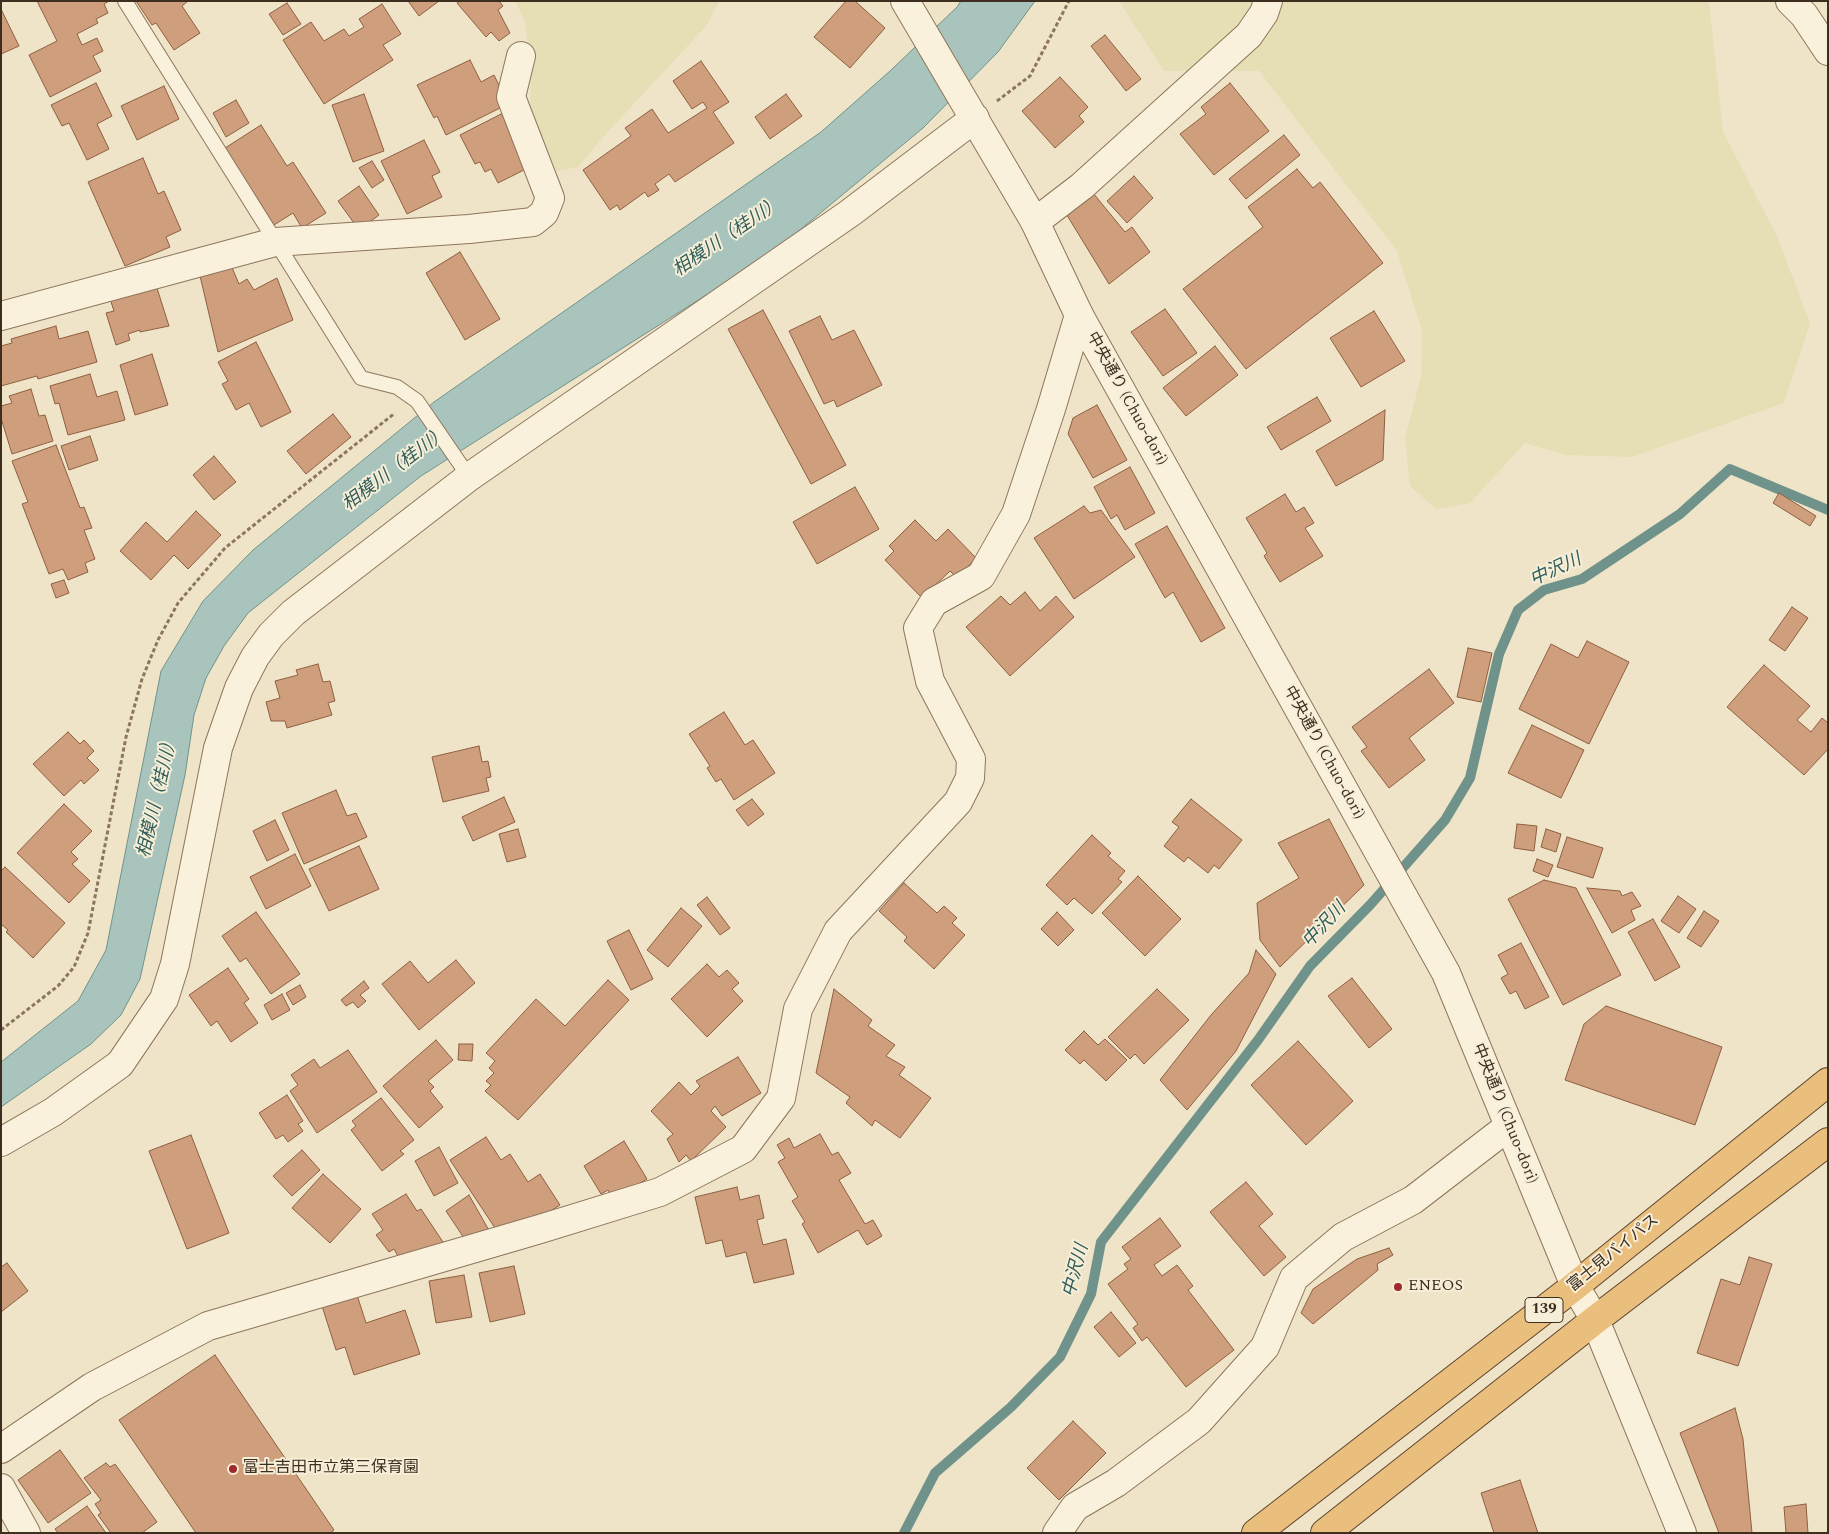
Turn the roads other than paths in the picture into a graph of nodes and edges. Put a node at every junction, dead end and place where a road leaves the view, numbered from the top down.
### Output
1 (125, 1) edge
2 (1268, 1) edge
3 (1790, 1) edge
4 (909, 8) edge
5 (1828, 51) edge
6 (520, 56) dead end
7 (972, 113) junction
8 (1035, 222) junction
9 (275, 242) junction
10 (1079, 315) junction
11 (1, 316) edge
12 (465, 472) junction
13 (1828, 1082) edge
14 (1509, 1126) junction
15 (1, 1142) edge
16 (1828, 1142) edge
17 (1575, 1286) junction
18 (1595, 1320) junction
19 (1, 1449) edge
20 (1, 1488) edge
21 (26, 1533) edge
22 (1057, 1533) edge
23 (1256, 1533) edge
24 (1325, 1533) edge
25 (1682, 1533) edge

1 - 9 lane
2 - 8 street
3 - 5 street
4 - 7 street, 中央通り (Chuo-dori)
6 - 9 street
7 - 8 street, 中央通り (Chuo-dori)
7 - 12 street
8 - 10 street, 中央通り (Chuo-dori)
9 - 11 street
9 - 12 lane
10 - 14 street, 中央通り (Chuo-dori)
10 - 19 street
12 - 15 street
13 - 17 highway, 富士見バイパス / 139
14 - 17 street, 中央通り (Chuo-dori)
14 - 22 street
16 - 18 highway, 139
17 - 18 street, 中央通り (Chuo-dori)
17 - 23 highway, 富士見バイパス / 139
18 - 24 highway, 139
18 - 25 street, 中央通り (Chuo-dori)
20 - 21 street

